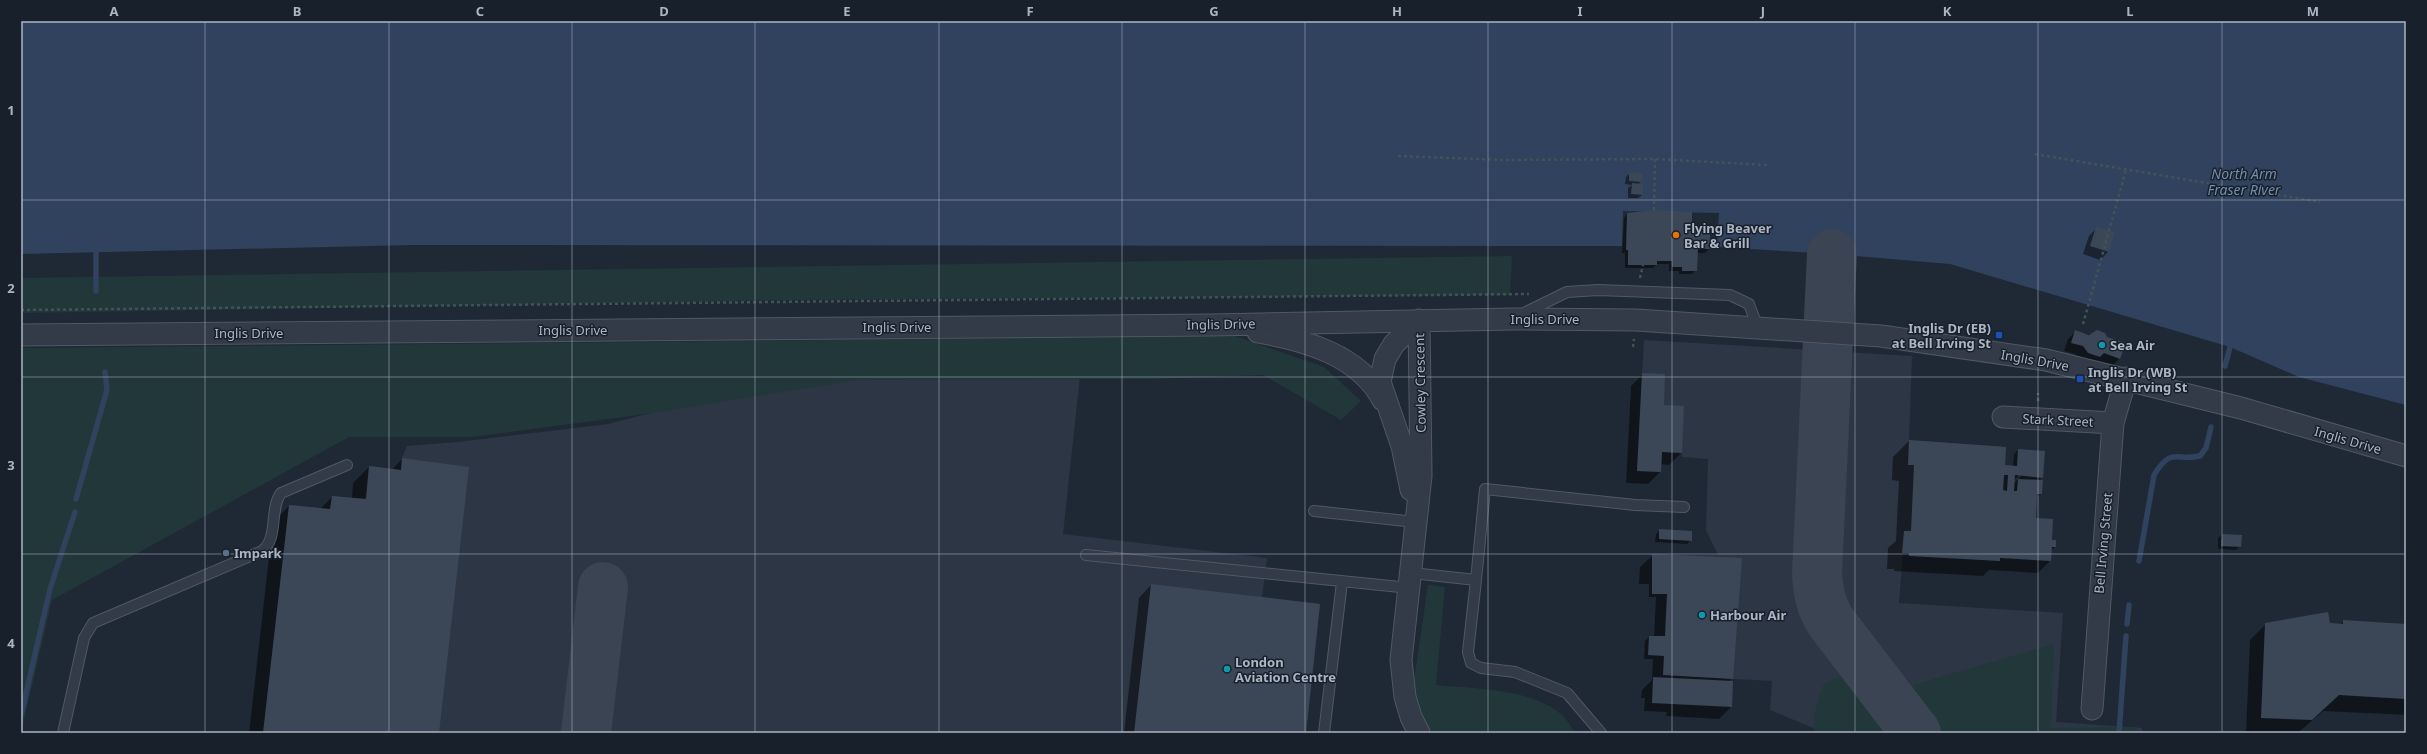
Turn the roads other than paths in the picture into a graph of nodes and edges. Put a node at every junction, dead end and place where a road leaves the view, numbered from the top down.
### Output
1 (1512, 319) junction
2 (1419, 320) junction
3 (1212, 325) junction
4 (1758, 328) junction
5 (21, 335) edge
6 (2126, 378) junction
7 (1387, 408) junction
8 (2003, 417) dead end
9 (2113, 423) junction
10 (2406, 456) edge
11 (347, 465) dead end
12 (1684, 507) dead end
13 (1314, 511) dead end
14 (1416, 519) junction
15 (1086, 555) dead end
16 (1476, 580) junction
17 (1411, 581) junction
18 (1342, 582) junction
19 (2092, 709) dead end
20 (63, 733) edge
21 (1324, 733) edge
22 (1419, 733) edge
23 (1600, 733) edge

1 - 2 street, Inglis Drive
1 - 4 street, Inglis Drive
1 - 4 lane
2 - 3 street, Inglis Drive
2 - 7 street, Cowley Crescent
2 - 14 street, Cowley Crescent
3 - 5 street, Inglis Drive
3 - 7 street
4 - 6 street, Inglis Drive
6 - 9 street, Bell Irving Street
6 - 10 street, Inglis Drive
7 - 14 street, Cowley Crescent
8 - 9 street, Stark Street
9 - 19 street, Bell Irving Street
11 - 20 lane
12 - 16 lane
13 - 14 lane
14 - 17 street, Cowley Crescent
15 - 18 lane
16 - 17 lane
16 - 23 lane
17 - 18 lane
17 - 22 street, Cowley Crescent
18 - 21 lane

